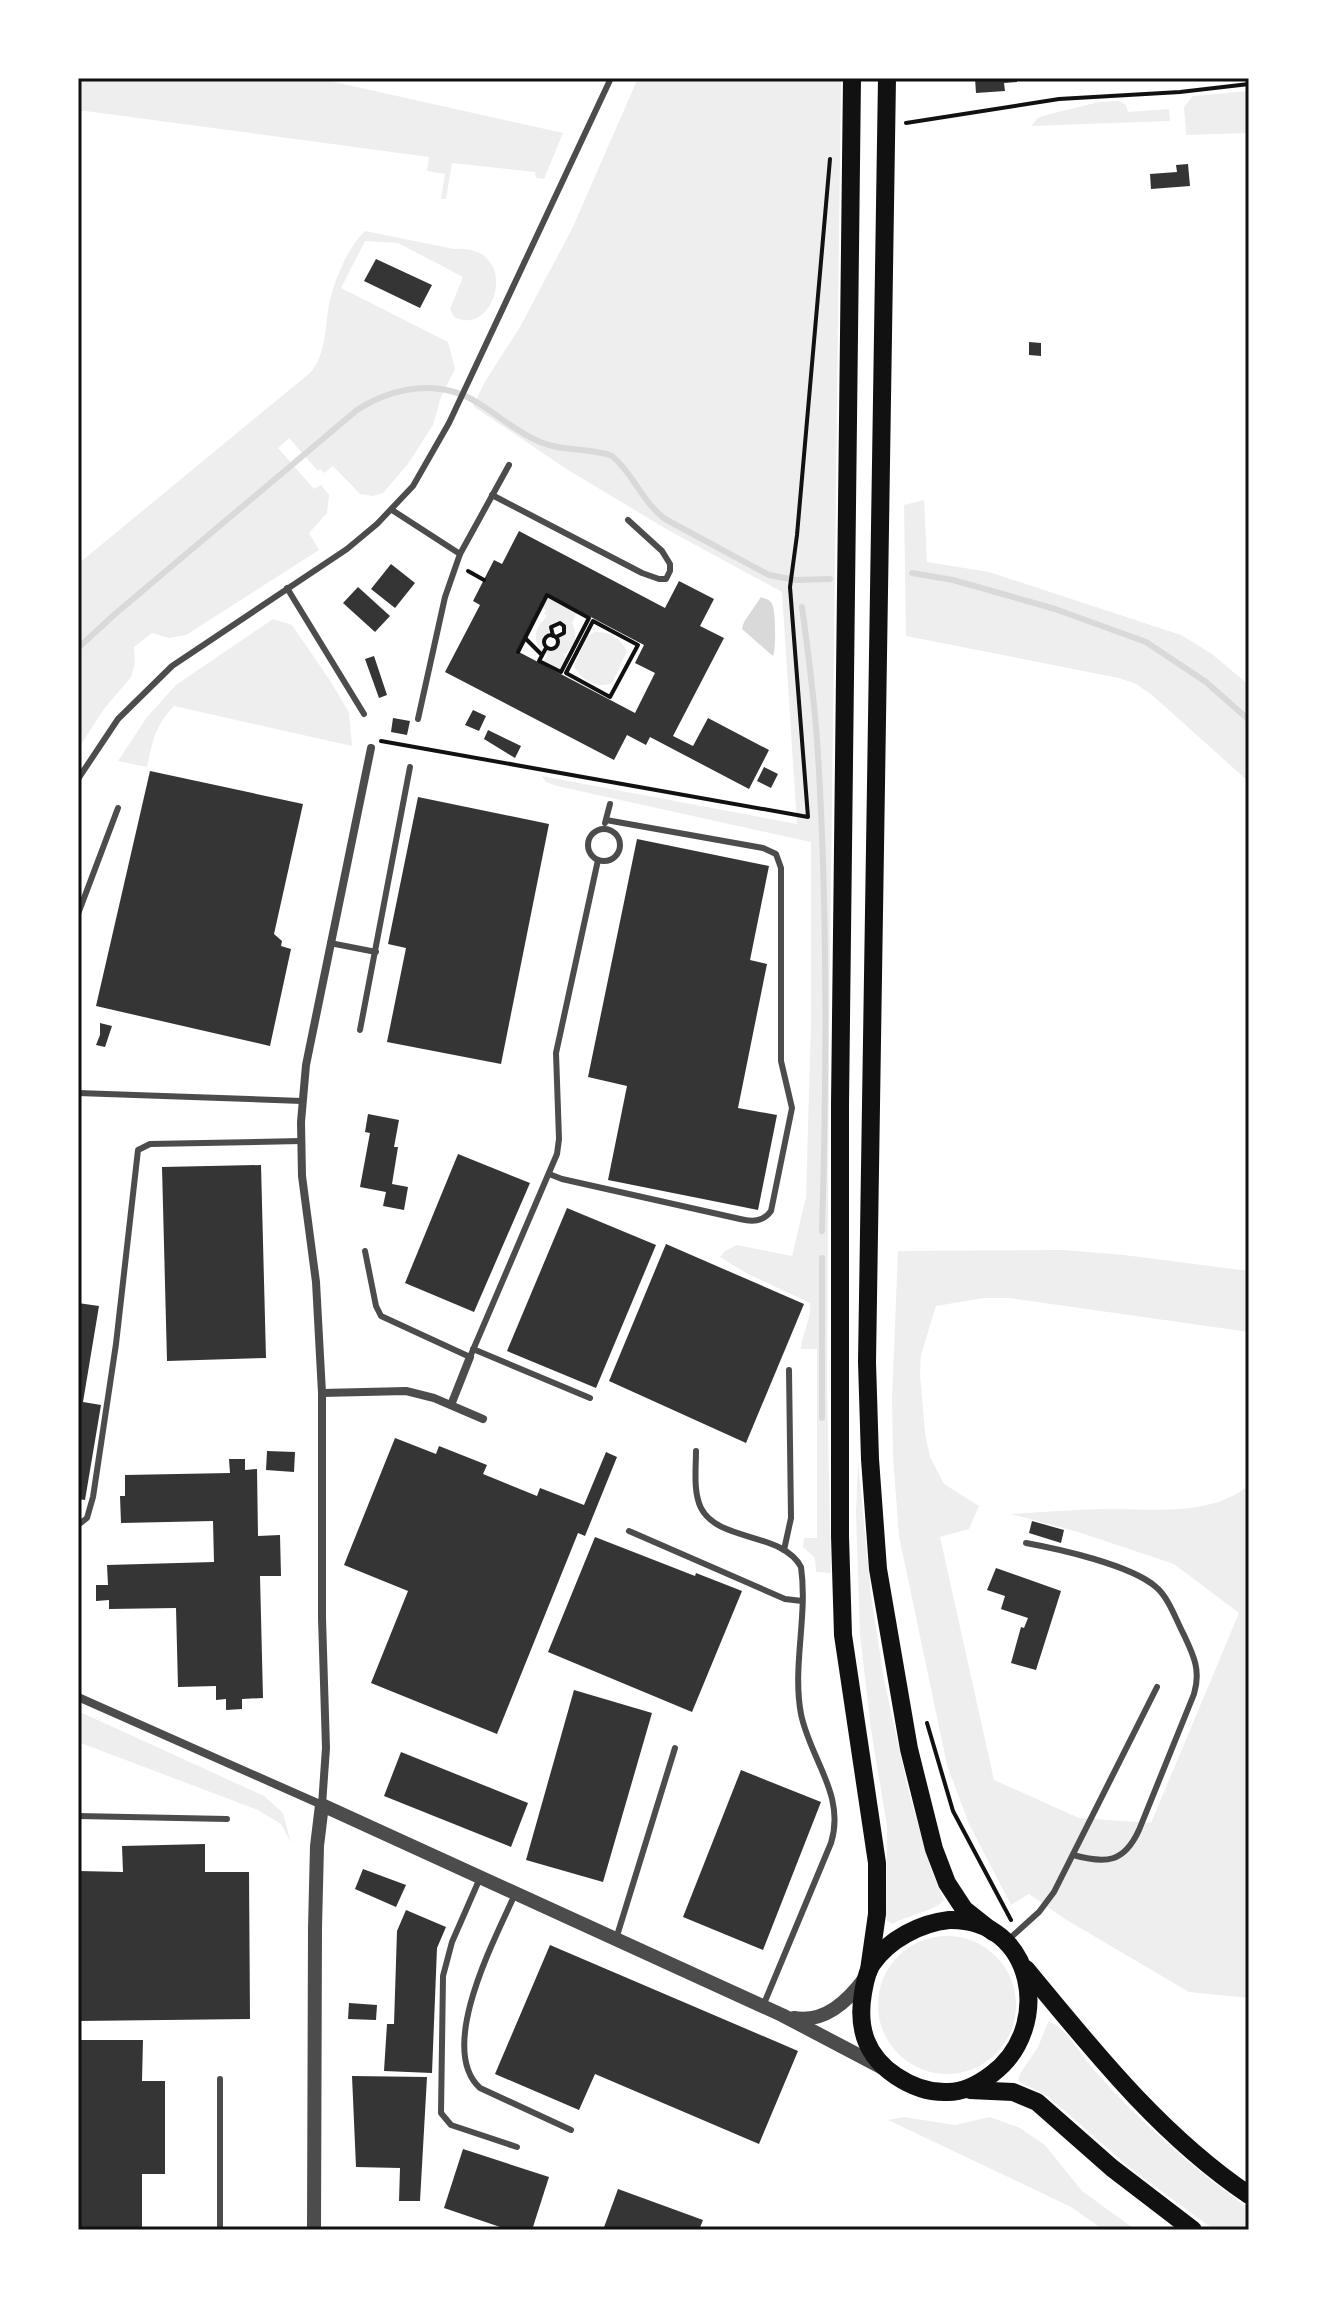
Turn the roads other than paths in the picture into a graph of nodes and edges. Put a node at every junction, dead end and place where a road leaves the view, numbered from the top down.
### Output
1 (611, 78) edge
2 (852, 78) edge
3 (887, 78) edge
4 (509, 465) dead end
5 (492, 495) junction
6 (392, 510) junction
7 (628, 520) dead end
8 (460, 554) junction
9 (287, 588) junction
10 (364, 714) dead end
11 (418, 719) dead end
12 (371, 748) road end
13 (410, 767) dead end
14 (78, 779) edge
15 (610, 804) dead end
16 (118, 808) dead end
17 (606, 820) junction
18 (604, 829) junction
19 (598, 860) junction
20 (78, 914) edge
21 (330, 943) junction
22 (376, 952) junction
23 (360, 1030) dead end
24 (78, 1093) edge
25 (302, 1101) junction
26 (301, 1141) junction
27 (549, 1174) junction
28 (365, 1251) dead end
29 (472, 1353) junction
30 (789, 1370) dead end
31 (322, 1393) junction
32 (590, 1398) dead end
33 (451, 1405) junction
34 (483, 1419) dead end
35 (696, 1451) dead end
36 (78, 1525) edge
37 (629, 1531) dead end
38 (1026, 1543) dead end
39 (784, 1550) junction
40 (802, 1601) junction
41 (1157, 1687) dead end
42 (78, 1697) edge
43 (675, 1748) dead end
44 (322, 1805) junction
45 (78, 1816) edge
46 (227, 1819) dead end
47 (1073, 1855) junction
48 (480, 1878) junction
49 (515, 1894) junction
50 (1005, 1935) junction
51 (616, 1939) junction
52 (1021, 1964) junction
53 (868, 1973) junction
54 (763, 2006) junction
55 (782, 2015) junction
56 (889, 2071) junction
57 (220, 2079) dead end
58 (959, 2091) junction
59 (571, 2130) dead end
60 (517, 2147) dead end
61 (1249, 2195) edge
62 (220, 2230) edge
63 (314, 2230) edge
64 (1193, 2230) edge

1 - 6 lane
2 - 53 main road
3 - 50 main road
4 - 5 lane
5 - 7 lane
5 - 8 lane
6 - 8 lane
6 - 9 lane
8 - 11 lane
9 - 10 lane
9 - 14 lane
12 - 21 street
13 - 22 lane
15 - 17 lane
16 - 20 lane
17 - 18 lane
17 - 27 lane
18 - 19 lane
18 - 19 lane
19 - 27 lane
21 - 22 lane
21 - 25 street
22 - 23 lane
24 - 25 lane
25 - 26 street
26 - 31 street
26 - 36 lane
27 - 29 lane
28 - 29 lane
29 - 32 lane
29 - 33 street
30 - 39 lane
31 - 33 street
31 - 44 street
33 - 34 street
35 - 39 lane
37 - 40 lane
38 - 47 lane
39 - 40 lane
40 - 54 lane
41 - 47 lane
42 - 44 street
43 - 51 lane
44 - 48 street
44 - 63 street
45 - 46 lane
47 - 50 lane
48 - 49 street
48 - 60 lane
49 - 51 street
49 - 59 lane
50 - 52 main road
50 - 53 main road
51 - 54 street
52 - 58 main road
52 - 61 main road
53 - 55 street
53 - 56 main road
54 - 55 street
55 - 56 street
56 - 58 main road
57 - 62 lane
58 - 64 main road

